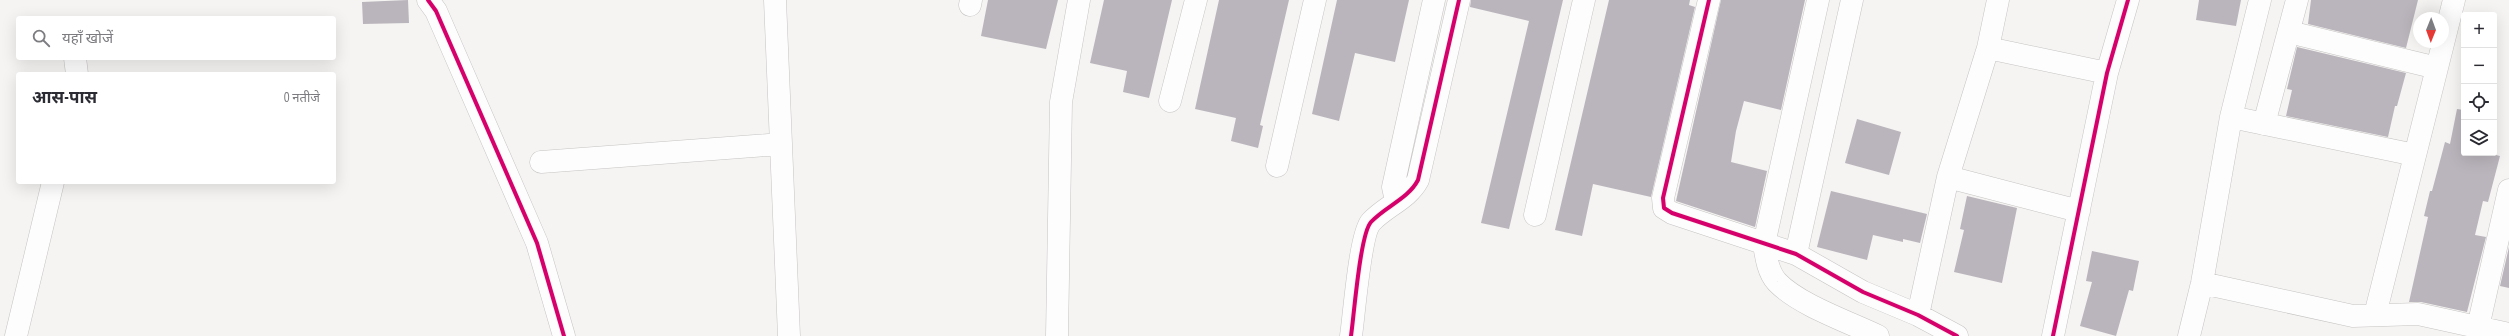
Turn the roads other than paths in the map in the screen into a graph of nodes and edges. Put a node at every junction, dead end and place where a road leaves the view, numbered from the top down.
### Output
1 (428, 0) edge
2 (775, 0) edge
3 (1079, 0) edge
4 (1196, 0) edge
5 (1315, 0) edge
6 (1434, 0) edge
7 (1459, 0) edge
8 (1584, 0) edge
9 (1709, 0) edge
10 (1818, 0) edge
11 (1852, 0) edge
12 (1998, 0) edge
13 (2128, 0) edge
14 (2260, 0) edge
15 (2297, 0) edge
16 (2454, 0) edge
17 (2289, 32) junction
18 (1988, 48) junction
19 (75, 60) edge
20 (2437, 68) junction
21 (77, 72) edge
22 (2107, 74) junction
23 (1170, 101) dead end
24 (2231, 117) junction
25 (2264, 124) junction
26 (781, 144) junction
27 (2416, 155) junction
28 (542, 162) dead end
29 (1277, 166) dead end
30 (1948, 177) junction
31 (54, 184) edge
32 (2509, 190) edge
33 (1396, 201) junction
34 (2080, 210) junction
35 (1536, 215) dead end
36 (1764, 244) junction
37 (1796, 254) junction
38 (2202, 283) junction
39 (1918, 315) junction
40 (2375, 315) junction
41 (2477, 332) edge
42 (2509, 334) edge
43 (16, 336) edge
44 (564, 336) edge
45 (788, 336) edge
46 (1057, 336) edge
47 (1351, 336) edge
48 (1878, 336) edge
49 (1957, 336) edge
50 (2053, 336) edge
51 (2189, 336) edge

1 - 44 street
2 - 26 street
3 - 46 street
4 - 23 street
5 - 29 street
6 - 33 street
7 - 33 street
8 - 35 street
9 - 36 street
10 - 36 street
11 - 37 street
12 - 18 street
13 - 22 street
14 - 24 street
15 - 17 street
16 - 20 street
17 - 20 street
17 - 25 street
18 - 22 street
18 - 30 street
19 - 21 street
20 - 27 street
22 - 34 street
24 - 25 street
24 - 38 street
25 - 27 street
26 - 28 street
26 - 45 street
27 - 40 street
30 - 34 street
30 - 39 street
31 - 43 street
32 - 41 street
33 - 47 street
34 - 50 street
36 - 37 street
36 - 48 street
37 - 39 street
38 - 40 street
38 - 51 street
39 - 49 street
40 - 41 street
41 - 42 street

